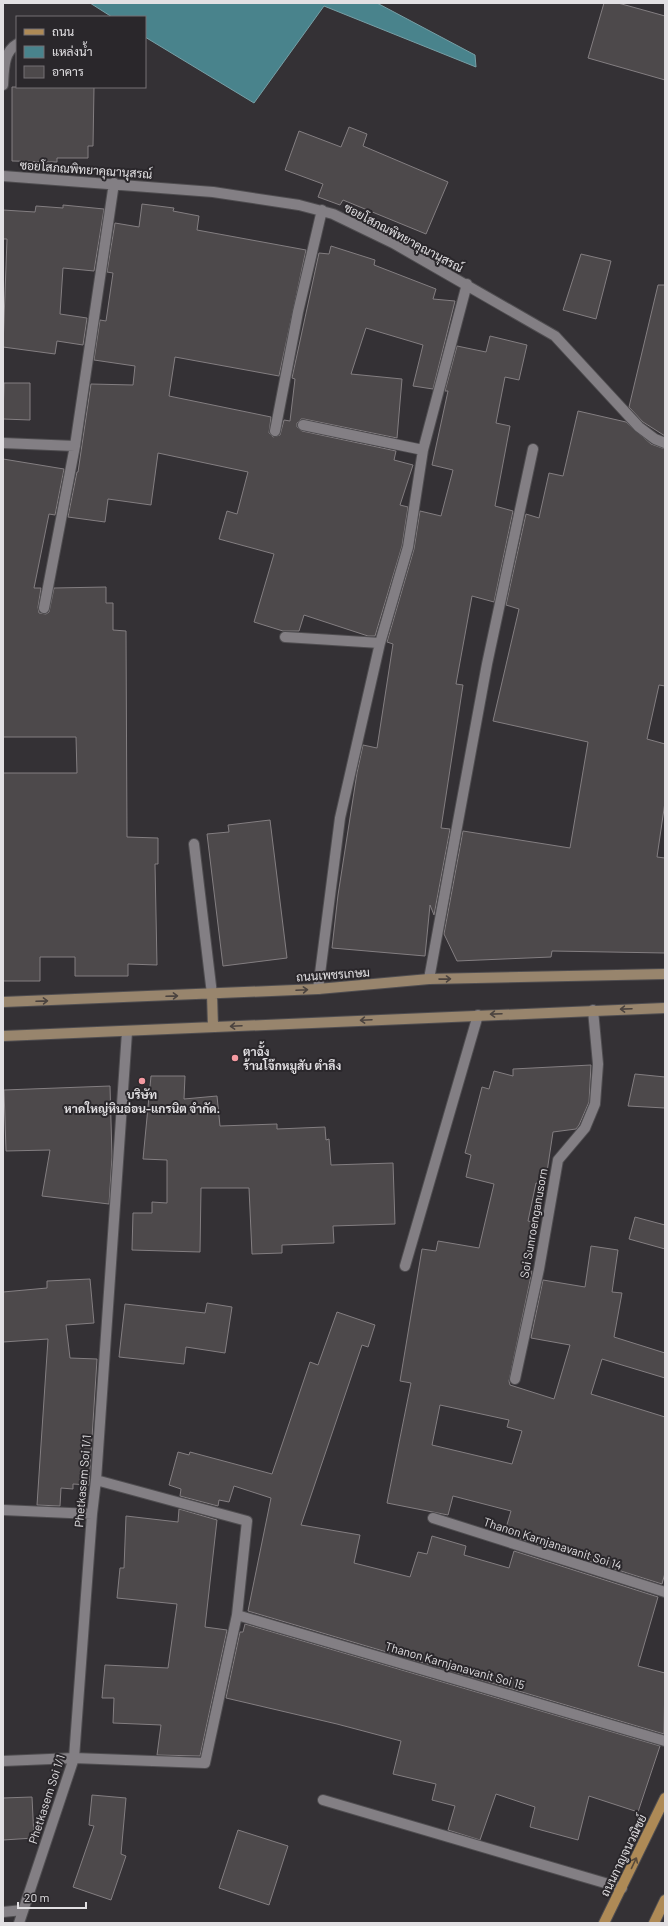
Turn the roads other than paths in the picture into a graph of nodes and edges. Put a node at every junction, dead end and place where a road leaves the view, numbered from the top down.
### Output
1 (16, 44) edge
2 (3, 45) edge
3 (8, 55) junction
4 (3, 85) edge
5 (3, 176) edge
6 (114, 183) junction
7 (322, 210) junction
8 (467, 284) junction
9 (303, 425) dead end
10 (275, 431) dead end
11 (3, 443) edge
12 (665, 443) edge
13 (75, 446) junction
14 (533, 449) dead end
15 (423, 450) junction
16 (44, 608) dead end
17 (285, 637) dead end
18 (380, 643) junction
19 (194, 844) dead end
20 (665, 974) edge
21 (429, 979) junction
22 (318, 989) junction
23 (212, 994) junction
24 (3, 1002) edge
25 (665, 1008) edge
26 (593, 1010) junction
27 (478, 1015) junction
28 (213, 1027) junction
29 (127, 1032) junction
30 (3, 1036) edge
31 (405, 1266) dead end
32 (515, 1379) dead end
33 (96, 1480) junction
34 (3, 1510) edge
35 (92, 1514) junction
36 (433, 1518) dead end
37 (665, 1592) edge
38 (237, 1614) junction
39 (665, 1741) edge
40 (74, 1758) junction
41 (3, 1761) edge
42 (665, 1798) edge
43 (323, 1800) dead end
44 (622, 1888) junction
45 (665, 1900) edge
46 (24, 1910) junction
47 (3, 1912) edge
48 (19, 1923) edge
49 (604, 1923) edge
50 (654, 1923) edge

1 - 3 street
2 - 3 street
3 - 4 street
5 - 6 street, ซอยโสภณพิทยาคุณานุสรณ์
6 - 7 street, ซอยโสภณพิทยาคุณานุสรณ์
6 - 13 street
7 - 8 street, ซอยโสภณพิทยาคุณานุสรณ์
7 - 10 street
8 - 12 street, ซอยโสภณพิทยาคุณานุสรณ์
8 - 15 street
9 - 15 street
11 - 13 street
13 - 16 street
14 - 21 street
15 - 18 street
17 - 18 street
18 - 22 street
19 - 23 street
21 -> 20 main road, ถนนเพชรเกษม
21 - 22 main road, ถนนเพชรเกษม
23 -> 22 main road, ถนนเพชรเกษม
24 -> 23 main road, ถนนเพชรเกษม
23 - 28 main road
25 -> 26 main road
26 -> 27 main road
26 - 32 street, Soi Sunroenganusorn
27 -> 28 main road
27 - 31 street
28 - 29 main road
29 - 30 main road
29 - 33 street, Phetkasem Soi 1/1
33 - 35 street, Phetkasem Soi 1/1
33 - 38 street
34 - 35 street
35 - 40 street, Phetkasem Soi 1/1
36 - 37 street, Thanon Karnjanavanit Soi 14
38 - 39 street, Thanon Karnjanavanit Soi 15
38 - 40 street
40 - 41 street
40 - 46 street, Phetkasem Soi 1/1
44 -> 42 main road, ถนนกาญจนวณิชย์
43 - 44 street
44 - 49 main road, ถนนกาญจนวณิชย์
45 - 50 main road
46 - 47 street
46 - 48 street, Phetkasem Soi 1/1

